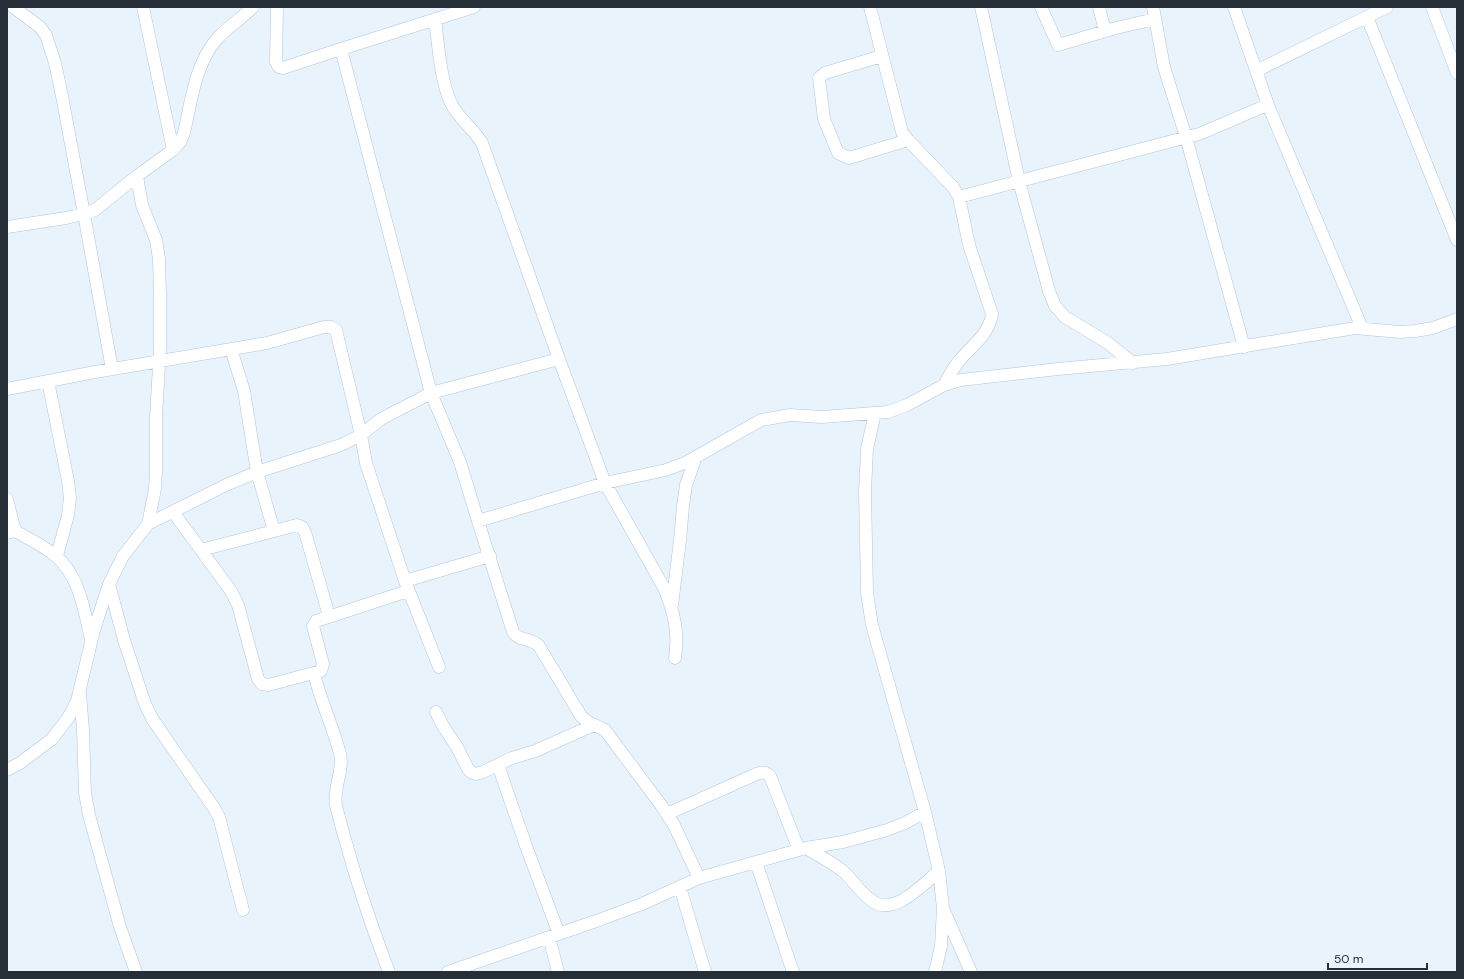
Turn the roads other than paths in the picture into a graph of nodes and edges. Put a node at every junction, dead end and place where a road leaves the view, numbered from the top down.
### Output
1 (13, 7) edge
2 (143, 7) edge
3 (253, 7) edge
4 (277, 7) edge
5 (474, 7) edge
6 (870, 7) edge
7 (981, 7) edge
8 (1041, 7) edge
9 (1099, 7) edge
10 (1234, 7) edge
11 (1387, 7) edge
12 (1432, 7) edge
13 (1154, 13) edge
14 (1367, 17) junction
15 (435, 19) junction
16 (1105, 31) junction
17 (341, 49) junction
18 (882, 56) junction
19 (1256, 71) junction
20 (1457, 73) edge
21 (1268, 105) junction
22 (1186, 137) junction
23 (908, 140) junction
24 (173, 150) junction
25 (137, 176) junction
26 (1019, 181) junction
27 (959, 197) junction
28 (84, 214) junction
29 (7, 227) edge
30 (1457, 240) edge
31 (1457, 319) edge
32 (1362, 328) junction
33 (1244, 347) junction
34 (231, 349) junction
35 (559, 359) junction
36 (159, 361) junction
37 (1133, 363) junction
38 (112, 369) junction
39 (48, 381) junction
40 (944, 385) junction
41 (7, 389) edge
42 (432, 393) junction
43 (875, 413) junction
44 (361, 434) junction
45 (696, 457) junction
46 (257, 472) junction
47 (605, 483) junction
48 (7, 499) edge
49 (173, 512) junction
50 (478, 521) junction
51 (148, 524) junction
52 (274, 531) junction
53 (11, 532) edge
54 (201, 550) junction
55 (57, 556) junction
56 (490, 556) junction
57 (110, 584) junction
58 (407, 586) junction
59 (672, 606) junction
60 (329, 616) junction
61 (92, 641) junction
62 (675, 658) dead end
63 (439, 668) dead end
64 (314, 673) junction
65 (80, 689) junction
66 (436, 712) dead end
67 (594, 725) junction
68 (498, 765) junction
69 (7, 770) edge
70 (925, 812) junction
71 (667, 814) junction
72 (802, 849) junction
73 (756, 862) junction
74 (939, 871) junction
75 (699, 878) junction
76 (680, 887) junction
77 (943, 908) junction
78 (243, 910) dead end
79 (554, 936) junction
80 (136, 972) edge
81 (389, 972) edge
82 (448, 972) edge
83 (558, 972) edge
84 (705, 972) edge
85 (794, 972) edge
86 (935, 972) edge
87 (970, 972) edge

1 - 28 street
2 - 24 street
3 - 24 street
4 - 17 street
5 - 15 street
6 - 18 street
7 - 26 street
8 - 16 street
9 - 16 street
10 - 19 street
11 - 14 street
12 - 20 street
13 - 16 street
13 - 22 street
14 - 19 street
14 - 30 street
15 - 17 street
15 - 35 street
17 - 42 street
18 - 23 street
18 - 23 street
19 - 21 street
21 - 22 street
21 - 32 street
22 - 26 street
22 - 33 street
23 - 27 street
24 - 25 street
25 - 28 street
25 - 36 street
26 - 27 street
26 - 37 street
27 - 40 street
28 - 29 street
28 - 38 street
31 - 32 street
32 - 33 street
33 - 37 street
34 - 36 street
34 - 44 street
34 - 46 street
35 - 42 street
35 - 47 street
36 - 38 street
36 - 51 street
37 - 40 street
38 - 39 street
39 - 41 street
39 - 55 street
40 - 43 street
42 - 44 street
42 - 50 street
43 - 45 street
43 - 70 street
44 - 46 street
44 - 58 street
45 - 47 street
45 - 59 street
46 - 49 street
46 - 52 street
47 - 50 street
47 - 59 street
48 - 53 street
49 - 51 street
49 - 54 street
50 - 56 street
51 - 57 street
52 - 54 street
52 - 60 street
53 - 55 street
54 - 64 street
55 - 61 street
56 - 58 street
56 - 67 street
57 - 61 street
57 - 78 street
58 - 60 street
58 - 63 street
59 - 62 street
60 - 64 street
61 - 65 street
64 - 81 street
65 - 69 street
65 - 80 street
66 - 68 street
67 - 68 street
67 - 71 street
68 - 79 street
70 - 72 street
70 - 74 street
71 - 72 street
71 - 75 street
72 - 73 street
72 - 74 street
73 - 75 street
73 - 85 street
74 - 77 street
75 - 76 street
76 - 79 street
76 - 84 street
77 - 86 street
77 - 87 street
79 - 82 street
79 - 83 street

